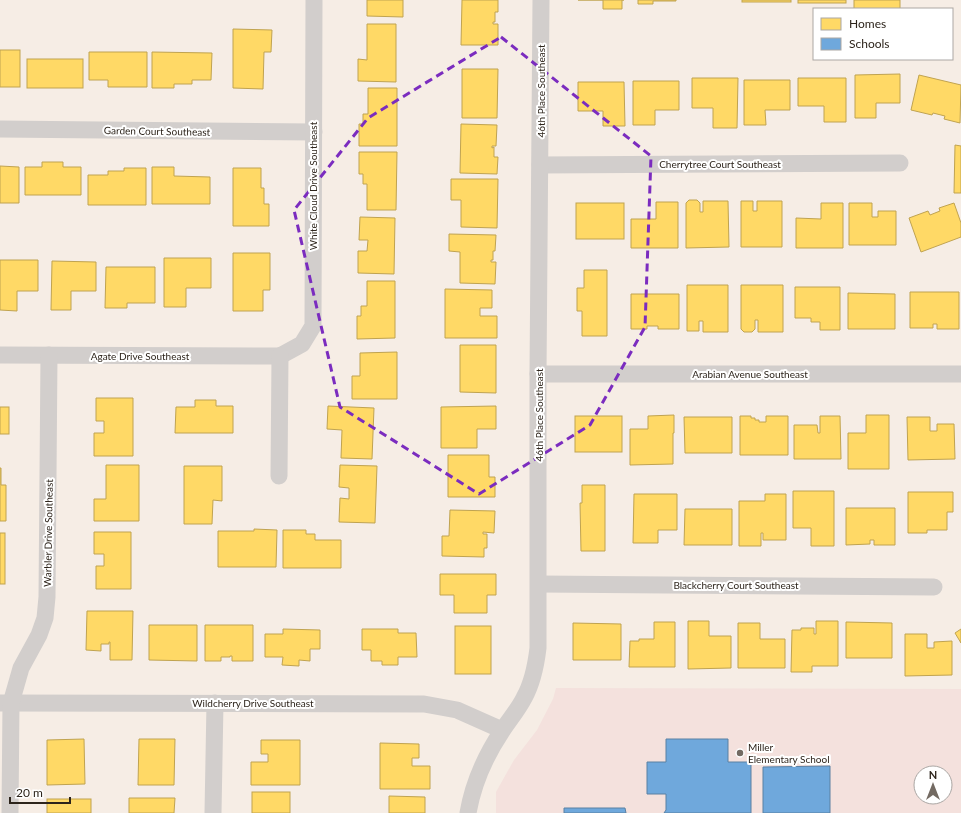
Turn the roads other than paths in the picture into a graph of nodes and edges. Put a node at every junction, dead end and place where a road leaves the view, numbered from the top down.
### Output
1 (314, 0) edge
2 (541, 0) edge
3 (0, 129) edge
4 (314, 132) junction
5 (900, 163) dead end
6 (540, 165) junction
7 (0, 355) edge
8 (49, 355) junction
9 (280, 356) junction
10 (538, 374) junction
11 (961, 374) edge
12 (279, 476) dead end
13 (539, 584) junction
14 (934, 587) dead end
15 (5, 703) edge
16 (215, 703) junction
17 (502, 730) junction
18 (10, 813) edge
19 (213, 813) edge
20 (468, 813) edge

1 - 4 street, White Cloud Drive Southeast
2 - 6 street, 46th Place Southeast
3 - 4 street, Garden Court Southeast
4 - 9 street, White Cloud Drive Southeast
5 - 6 street, Cherrytree Court Southeast
6 - 10 street, 46th Place Southeast
7 - 8 street, Agate Drive Southeast
8 - 9 street, Agate Drive Southeast
8 - 15 street, Warbler Drive Southeast
9 - 12 street
10 - 11 street, Arabian Avenue Southeast
10 - 13 street, 46th Place Southeast
13 - 14 street, Blackcherry Court Southeast
13 - 17 street, 46th Place Southeast
15 - 16 street, Wildcherry Drive Southeast
15 - 18 street, Warbler Drive Southeast
16 - 17 street, Wildcherry Drive Southeast
16 - 19 street
17 - 20 street, 46th Place Southeast

